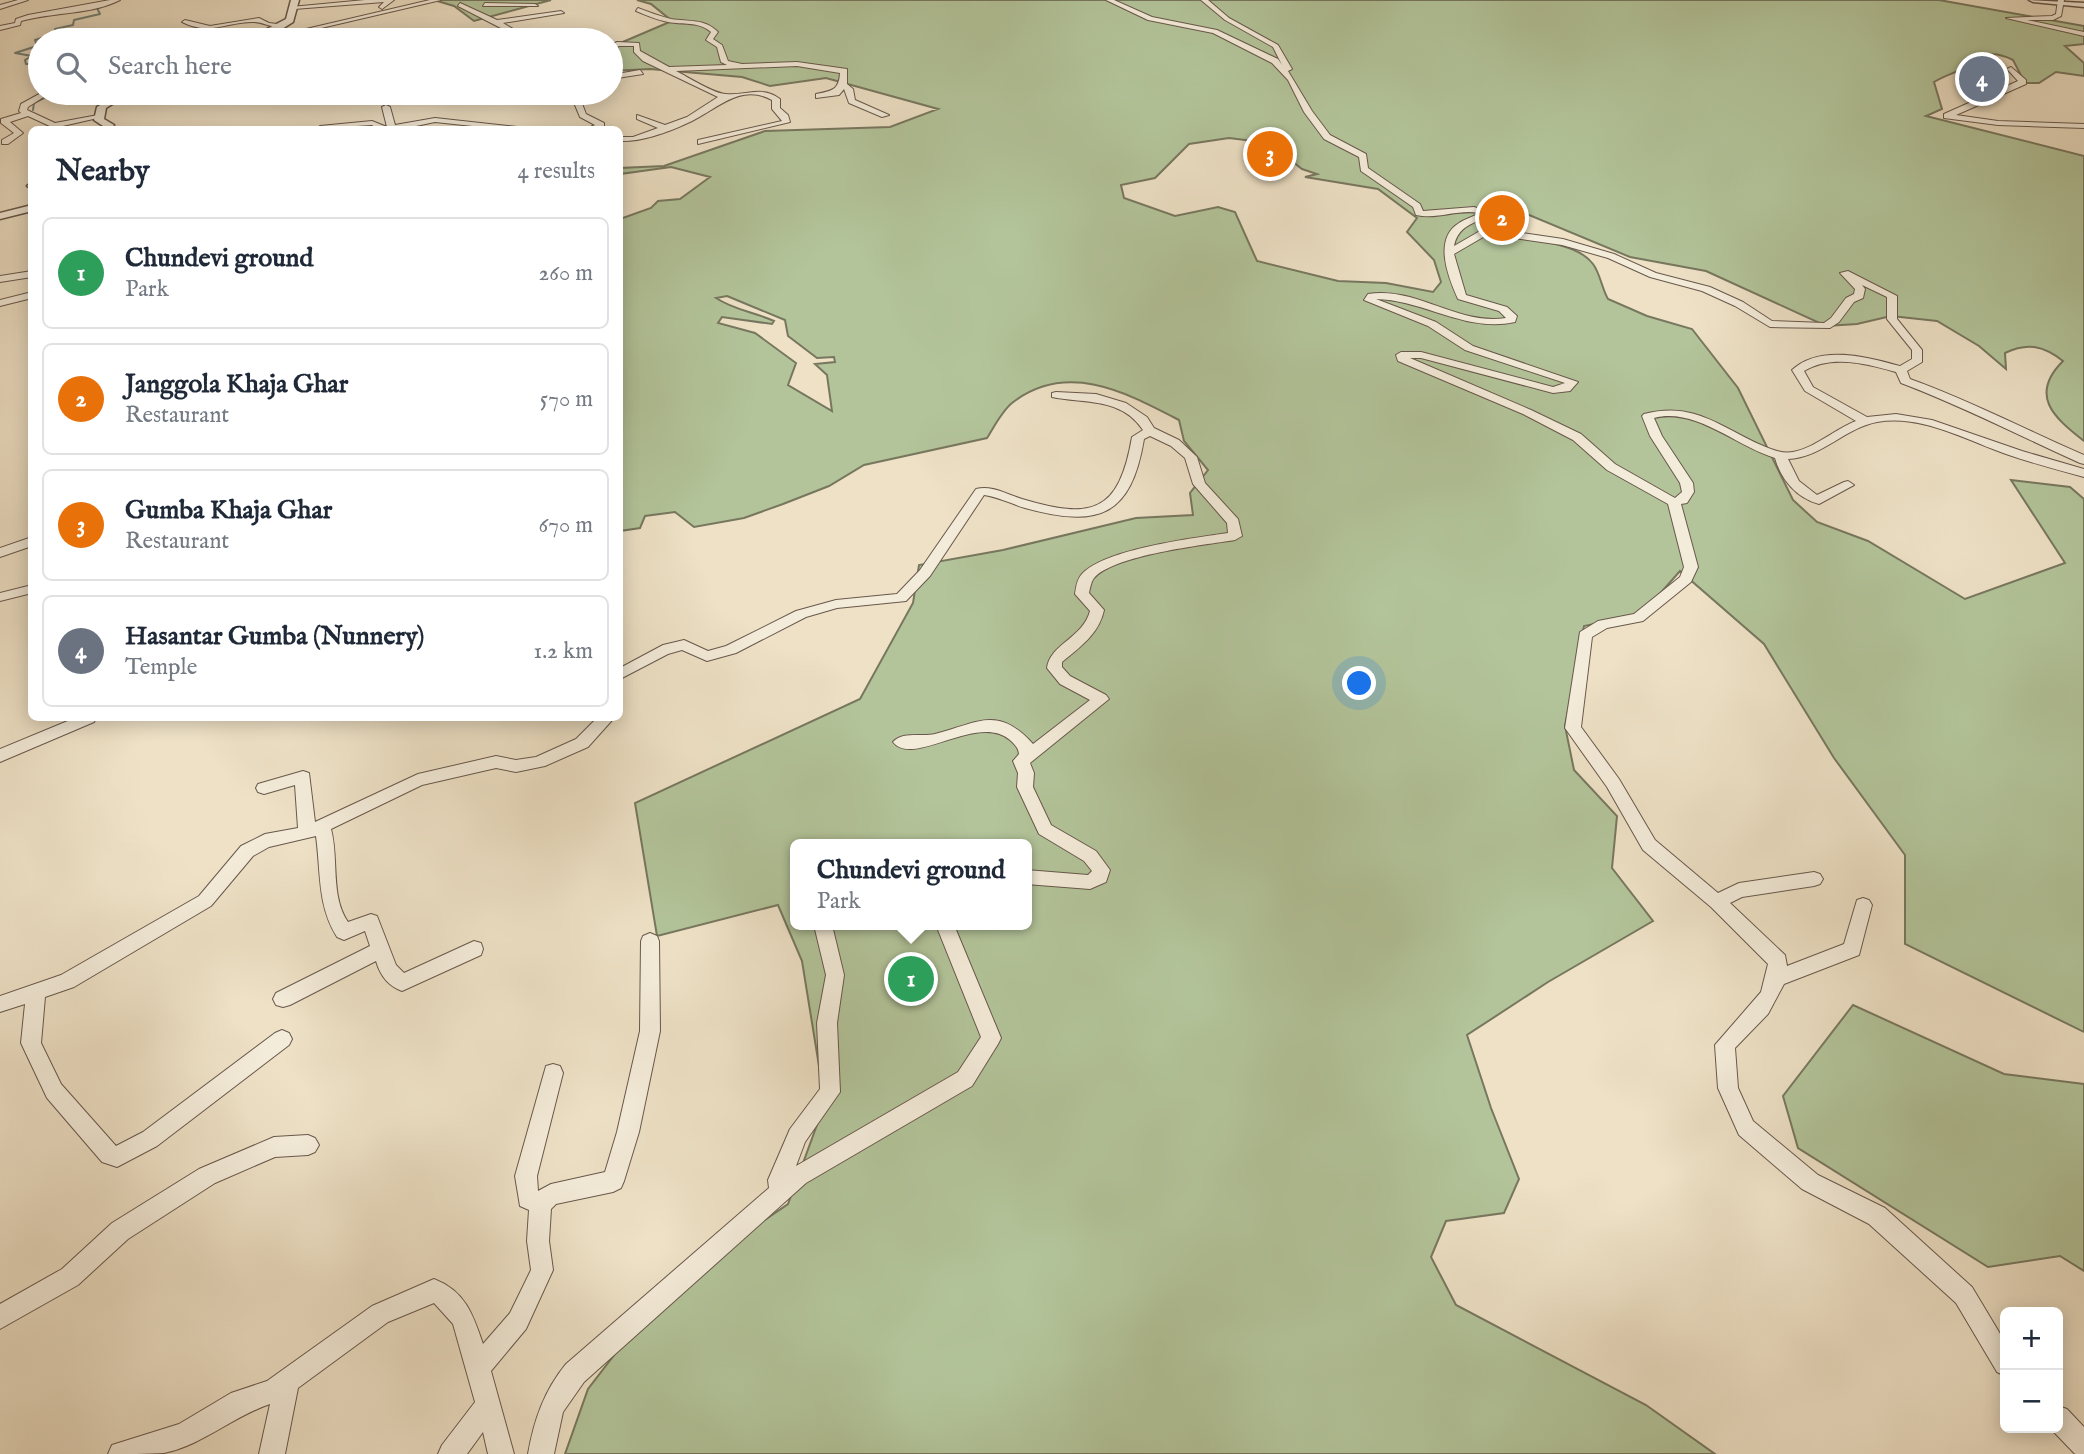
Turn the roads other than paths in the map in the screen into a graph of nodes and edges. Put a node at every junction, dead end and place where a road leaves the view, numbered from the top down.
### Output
1 (25, 0) edge
2 (117, 0) edge
3 (391, 0) edge
4 (1109, 0) edge
5 (1204, 0) edge
6 (2033, 0) edge
7 (442, 1) edge
8 (2060, 1) edge
9 (294, 3) edge
10 (460, 3) edge
11 (484, 3) edge
12 (2084, 5) edge
13 (535, 6) dead end
14 (0, 7) edge
15 (638, 10) dead end
16 (384, 12) junction
17 (561, 13) dead end
18 (222, 18) dead end
19 (185, 22) dead end
20 (492, 22) junction
21 (235, 24) junction
22 (268, 25) junction
23 (282, 25) junction
24 (0, 28) edge
25 (206, 28) edge
26 (215, 28) edge
27 (258, 28) edge
28 (276, 28) edge
29 (314, 28) edge
30 (508, 28) edge
31 (2084, 34) edge
32 (623, 44) edge
33 (758, 68) junction
34 (670, 69) junction
35 (2011, 69) dead end
36 (640, 72) dead end
37 (1287, 74) junction
38 (623, 75) edge
39 (843, 85) junction
40 (819, 96) dead end
41 (724, 97) junction
42 (33, 105) edge
43 (105, 105) edge
44 (579, 105) edge
45 (386, 107) dead end
46 (25, 112) junction
47 (0, 114) edge
48 (884, 116) dead end
49 (98, 117) junction
50 (640, 117) dead end
51 (108, 126) edge
52 (324, 126) dead end
53 (382, 126) edge
54 (385, 126) edge
55 (398, 126) edge
56 (499, 126) edge
57 (598, 126) edge
58 (2084, 126) edge
59 (663, 127) junction
60 (623, 139) edge
61 (5, 142) dead end
62 (701, 142) dead end
63 (28, 209) edge
64 (0, 216) edge
65 (1450, 252) junction
66 (28, 275) edge
67 (0, 279) edge
68 (28, 296) edge
69 (0, 303) edge
70 (1901, 370) junction
71 (1056, 395) dead end
72 (1865, 421) junction
73 (1146, 432) junction
74 (1781, 456) junction
75 (2084, 460) edge
76 (2084, 473) edge
77 (1848, 485) dead end
78 (1674, 502) junction
79 (28, 542) edge
80 (0, 553) edge
81 (28, 590) edge
82 (0, 597) edge
83 (623, 672) edge
84 (81, 721) edge
85 (603, 721) edge
86 (901, 742) dead end
87 (0, 756) edge
88 (1028, 756) junction
89 (264, 788) dead end
90 (314, 829) junction
91 (1032, 877) edge
92 (1814, 879) dead end
93 (1717, 902) junction
94 (1863, 905) dead end
95 (824, 930) edge
96 (947, 930) edge
97 (650, 941) dead end
98 (474, 949) dead end
99 (380, 950) junction
100 (1778, 978) junction
101 (36, 993) junction
102 (284, 999) dead end
103 (0, 1004) edge
104 (282, 1039) dead end
105 (553, 1073) dead end
106 (308, 1145) dead end
107 (779, 1192) junction
108 (540, 1204) junction
109 (0, 1317) edge
110 (2000, 1356) edge
111 (478, 1368) junction
112 (287, 1382) junction
113 (487, 1406) junction
114 (2063, 1423) edge
115 (2084, 1445) edge
116 (121, 1454) edge
117 (272, 1454) edge
118 (452, 1454) edge
119 (501, 1454) edge
120 (541, 1454) edge

1 - 14 street
2 - 24 street
3 - 9 street
3 - 16 street
4 - 37 street
5 - 37 street
6 - 8 street
7 - 16 street
8 - 12 street
8 - 31 street
9 - 23 street
10 - 11 street
10 - 20 street
11 - 13 street
15 - 33 street
16 - 29 street
17 - 20 street
18 - 21 street
19 - 25 street
20 - 30 street
21 - 22 street
21 - 26 street
22 - 23 street
22 - 27 street
23 - 28 street
32 - 34 street
33 - 34 street
33 - 39 street
34 - 41 street
35 - 58 street
36 - 38 street
37 - 65 street
39 - 40 street
39 - 48 street
41 - 59 street
41 - 62 street
42 - 46 street
43 - 49 street
44 - 57 street
45 - 54 street
46 - 47 street
46 - 49 street
46 - 61 street
49 - 51 street
50 - 59 street
52 - 53 street
55 - 56 street
59 - 60 street
63 - 64 street
65 - 70 street
65 - 78 street
66 - 67 street
68 - 69 street
70 - 72 street
70 - 75 street
71 - 73 street
72 - 74 street
72 - 76 street
73 - 83 street
73 - 88 street
74 - 77 street
74 - 78 street
78 - 93 street
79 - 80 street
81 - 82 street
84 - 87 street
85 - 90 street
86 - 88 street
88 - 91 street
89 - 90 street
90 - 99 street
90 - 101 street
92 - 93 street
93 - 100 street
94 - 100 street
95 - 107 street
96 - 107 street
97 - 108 street
98 - 99 street
99 - 102 street
100 - 110 street
101 - 103 street
101 - 104 street
105 - 108 street
106 - 109 street
107 - 120 street
108 - 111 street
111 - 112 street
111 - 113 street
112 - 116 street
112 - 117 street
113 - 118 street
113 - 119 street
114 - 115 street

